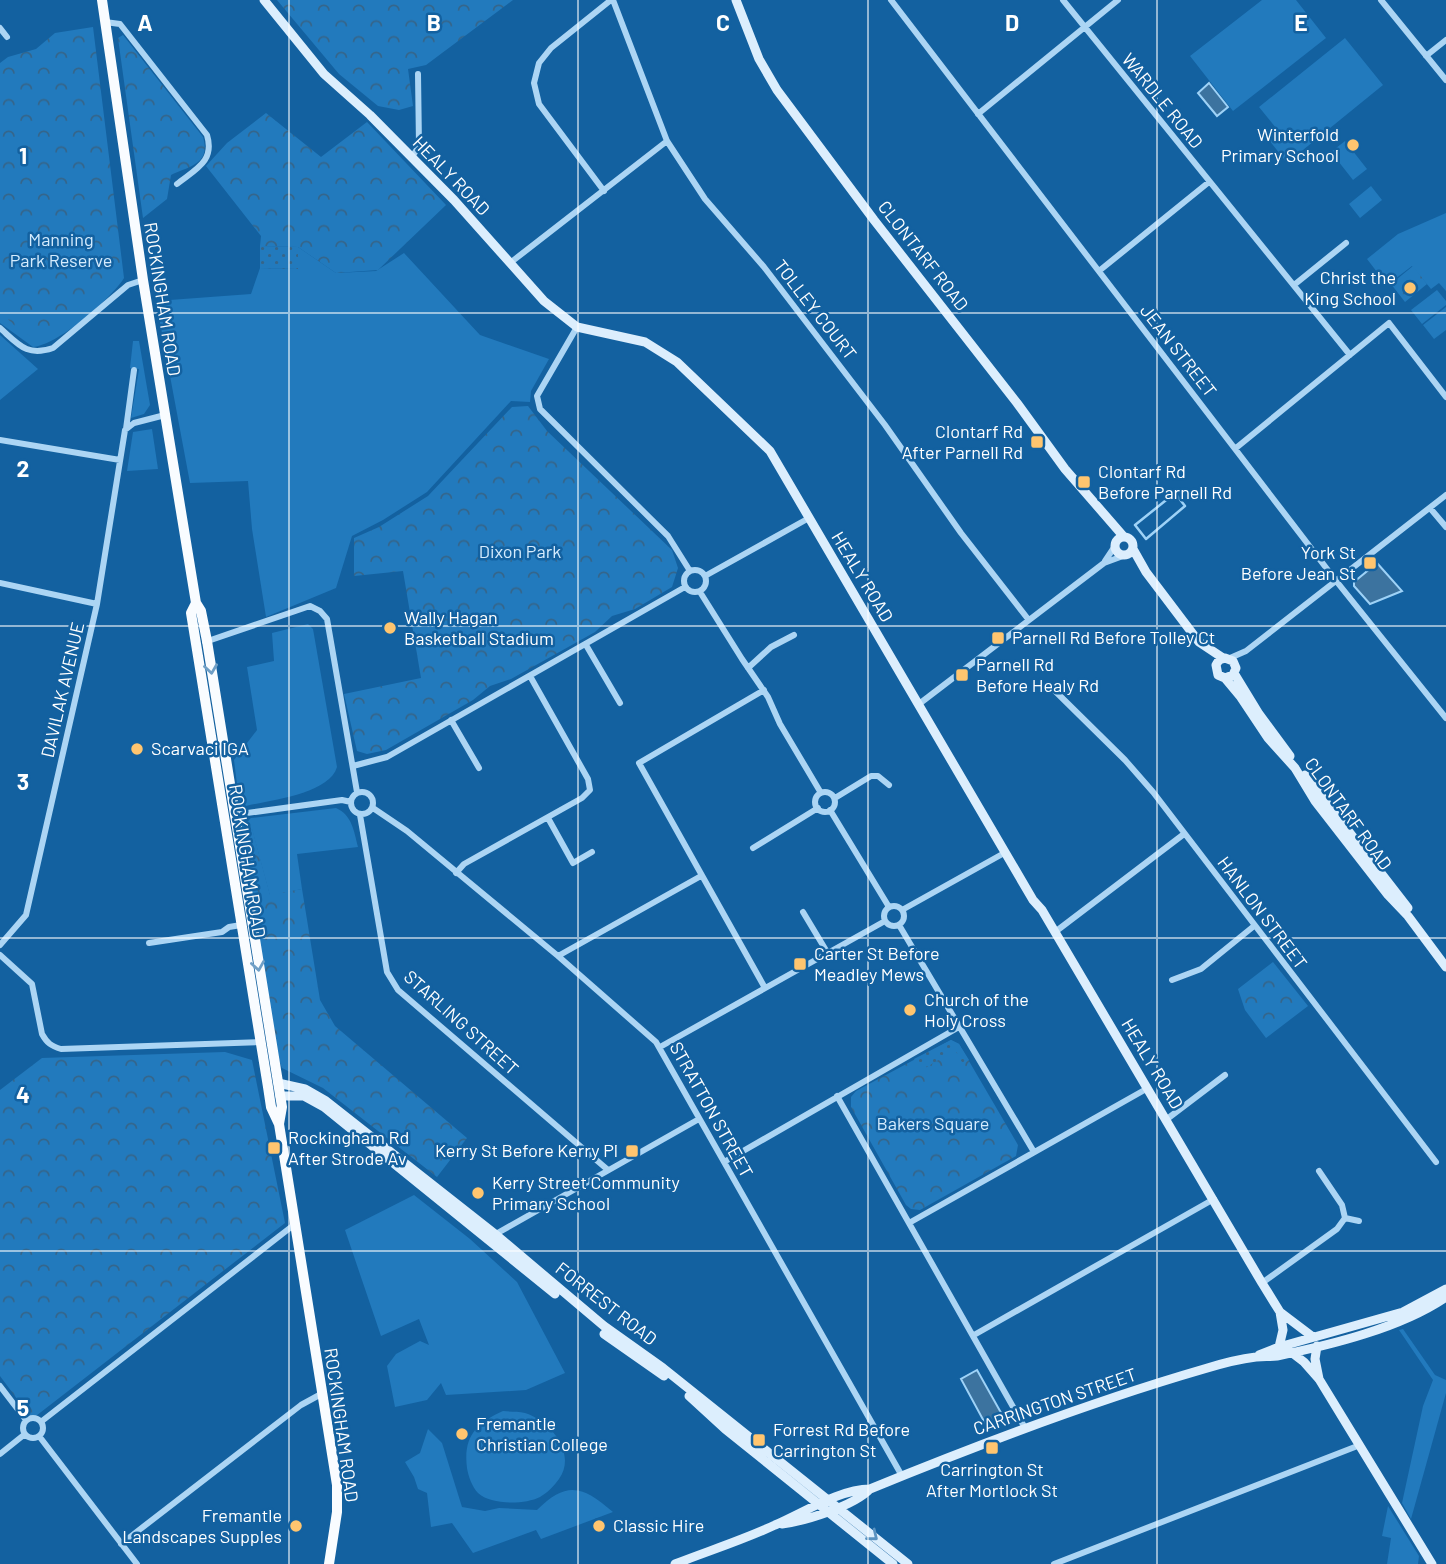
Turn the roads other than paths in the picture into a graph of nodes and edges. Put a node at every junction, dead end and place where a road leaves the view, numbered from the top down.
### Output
1 (103, 0) edge
2 (264, 0) edge
3 (612, 0) edge
4 (736, 0) edge
5 (891, 0) edge
6 (1063, 0) edge
7 (1118, 0) edge
8 (1381, 0) edge
9 (105, 22) junction
10 (0, 28) edge
11 (1085, 28) junction
12 (7, 37) dead end
13 (1446, 40) edge
14 (1426, 56) junction
15 (418, 74) dead end
16 (1446, 80) edge
17 (978, 114) junction
18 (667, 141) junction
19 (412, 157) junction
20 (1209, 182) junction
21 (177, 184) dead end
22 (604, 191) junction
23 (1346, 243) dead end
24 (510, 263) junction
25 (1099, 271) junction
26 (143, 280) junction
27 (1294, 285) junction
28 (576, 327) junction
29 (0, 328) edge
30 (1350, 355) junction
31 (134, 370) dead end
32 (1446, 397) edge
33 (165, 415) junction
34 (125, 430) junction
35 (0, 440) edge
36 (1236, 448) junction
37 (120, 460) junction
38 (1446, 495) edge
39 (1430, 508) junction
40 (809, 519) junction
41 (1446, 527) edge
42 (1118, 542) junction
43 (1127, 554) junction
44 (1104, 563) junction
45 (690, 571) junction
46 (705, 576) junction
47 (1337, 582) junction
48 (0, 583) edge
49 (685, 587) junction
50 (700, 592) junction
51 (195, 603) junction
52 (97, 604) junction
53 (1028, 619) junction
54 (794, 635) dead end
55 (207, 641) junction
56 (196, 644) junction
57 (586, 645) junction
58 (1246, 651) junction
59 (1223, 660) junction
60 (748, 668) junction
61 (1235, 670) junction
62 (530, 676) junction
63 (1225, 678) junction
64 (764, 690) junction
65 (1054, 690) dead end
66 (620, 703) dead end
67 (919, 704) junction
68 (1446, 718) edge
69 (451, 720) junction
70 (353, 766) junction
71 (479, 768) dead end
72 (888, 785) dead end
73 (358, 792) junction
74 (821, 793) junction
75 (835, 798) junction
76 (351, 802) junction
77 (373, 808) junction
78 (818, 808) junction
79 (830, 810) junction
80 (360, 814) junction
81 (229, 815) junction
82 (548, 818) junction
83 (1184, 834) junction
84 (753, 848) dead end
85 (593, 852) dead end
86 (1006, 852) junction
87 (456, 873) junction
88 (701, 876) junction
89 (889, 906) junction
90 (902, 910) junction
91 (803, 912) dead end
92 (884, 921) junction
93 (241, 925) junction
94 (899, 925) junction
95 (1254, 926) junction
96 (1055, 932) junction
97 (149, 943) dead end
98 (0, 945) edge
99 (827, 952) junction
100 (0, 955) edge
101 (558, 956) junction
102 (1446, 960) edge
103 (1446, 967) edge
104 (1172, 980) dead end
105 (765, 988) junction
106 (959, 1027) junction
107 (261, 1042) junction
108 (660, 1046) junction
109 (1225, 1075) dead end
110 (278, 1083) junction
111 (1148, 1088) junction
112 (280, 1096) junction
113 (837, 1096) junction
114 (699, 1119) junction
115 (1167, 1119) junction
116 (279, 1124) junction
117 (1034, 1152) junction
118 (724, 1162) junction
119 (1436, 1162) dead end
120 (608, 1170) junction
121 (1319, 1171) dead end
122 (1214, 1199) junction
123 (1345, 1218) junction
124 (1359, 1221) dead end
125 (909, 1223) junction
126 (295, 1224) junction
127 (495, 1234) junction
128 (486, 1240) junction
129 (1262, 1283) junction
130 (1446, 1289) edge
131 (1446, 1297) edge
132 (1280, 1312) junction
133 (974, 1335) junction
134 (1315, 1341) junction
135 (1279, 1347) junction
136 (1291, 1352) junction
137 (1255, 1357) junction
138 (1319, 1380) junction
139 (0, 1386) edge
140 (323, 1394) junction
141 (26, 1420) junction
142 (42, 1421) junction
143 (1026, 1428) junction
144 (25, 1434) junction
145 (39, 1436) junction
146 (1360, 1445) junction
147 (0, 1454) edge
148 (902, 1476) junction
149 (870, 1489) junction
150 (829, 1500) junction
151 (838, 1507) junction
152 (822, 1508) junction
153 (121, 1544) junction
154 (137, 1564) edge
155 (329, 1564) edge
156 (675, 1564) edge
157 (893, 1564) edge
158 (908, 1564) edge
159 (1054, 1564) edge
160 (1432, 1564) edge

1 - 9 main road, ROCKINGHAM ROAD
2 - 19 street, HEALY ROAD
3 - 18 street, TOLLEY COURT
3 - 22 street
4 - 42 street, CLONTARF ROAD
5 - 17 street, JEAN STREET
6 - 11 street, WARDLE ROAD
7 - 11 street
8 - 14 street
9 - 21 street
9 - 26 main road, ROCKINGHAM ROAD
10 - 12 street
11 - 17 street
11 - 20 street, WARDLE ROAD
13 - 14 street
14 - 16 street
15 - 19 street
17 - 25 street, JEAN STREET
18 - 22 street
18 - 53 street, TOLLEY COURT
19 - 24 street, HEALY ROAD
20 - 25 street
20 - 27 street, WARDLE ROAD
22 - 24 street
23 - 27 street
24 - 28 street, HEALY ROAD
25 - 36 street, JEAN STREET
26 - 29 street
26 - 33 main road, ROCKINGHAM ROAD
27 - 30 street, WARDLE ROAD
28 - 40 street, HEALY ROAD
28 - 45 street
30 - 32 street
30 - 36 street
31 - 34 street, DAVILAK AVENUE
33 - 34 street
33 - 51 main road, ROCKINGHAM ROAD
34 - 37 street, DAVILAK AVENUE
35 - 37 street
36 - 47 street, JEAN STREET
37 - 52 street, DAVILAK AVENUE
38 - 39 street
39 - 41 street
39 - 47 street
40 - 46 street
40 - 67 street, HEALY ROAD
42 - 43 street
42 - 43 street
42 - 44 street
43 - 44 street
43 - 59 street
44 - 53 street
45 - 46 street
45 - 49 street
46 - 50 street
47 - 58 street
47 - 68 street, JEAN STREET
48 - 52 street
49 - 50 street
49 - 57 street
50 - 60 street
51 - 55 main road, ROCKINGHAM ROAD
51 - 56 main road, ROCKINGHAM ROAD
52 - 98 street, DAVILAK AVENUE
53 - 67 street
54 - 60 street
55 - 56 street
55 - 70 street
55 -> 81 main road, ROCKINGHAM ROAD
56 - 81 main road, ROCKINGHAM ROAD
57 - 62 street
57 - 66 street
58 - 59 street
58 - 61 street
59 - 61 street, CLONTARF ROAD
59 - 63 street, CLONTARF ROAD
60 - 64 street
61 - 63 street
61 - 102 street, CLONTARF ROAD
62 - 69 street
62 - 82 street
63 - 103 street, CLONTARF ROAD
64 - 74 street
64 - 88 street
65 - 83 street, HANLON STREET
67 - 86 street, HEALY ROAD
69 - 70 street
69 - 71 street
70 - 73 street
72 - 75 street
73 - 76 street
73 - 77 street
74 - 75 street
74 - 78 street
75 - 79 street
76 - 80 street
76 - 81 street
77 - 80 street
77 - 87 street, STRATTON STREET
78 - 79 street
78 - 84 street
79 - 89 street
80 - 120 street, STARLING STREET
81 - 93 main road, ROCKINGHAM ROAD
81 -> 110 main road, ROCKINGHAM ROAD
82 - 85 street
82 - 87 street
83 - 95 street, HANLON STREET
83 - 96 street
86 - 90 street
86 - 96 street, HEALY ROAD
87 - 101 street, STRATTON STREET
88 - 101 street
88 - 105 street
89 - 90 street
89 - 92 street
90 - 94 street
91 - 99 street
92 - 94 street
92 - 99 street
93 - 97 street
93 - 107 main road, ROCKINGHAM ROAD
94 - 106 street
95 - 104 street
95 - 119 street, HANLON STREET
96 - 111 street, HEALY ROAD
99 - 105 street
100 - 107 street
101 - 108 street, STRATTON STREET
105 - 108 street
106 - 113 street
106 - 117 street
107 - 116 main road, ROCKINGHAM ROAD
108 - 114 street, STRATTON STREET
109 - 115 street
110 - 112 main road, ROCKINGHAM ROAD
110 - 127 street, FORREST ROAD
111 - 115 street, HEALY ROAD
111 - 117 street
112 - 116 main road, ROCKINGHAM ROAD
112 - 128 street, FORREST ROAD
113 - 118 street
113 - 125 street
114 - 118 street, STRATTON STREET
114 - 120 street
115 - 122 street, HEALY ROAD
116 - 126 main road, ROCKINGHAM ROAD
117 - 125 street
118 - 148 street, STRATTON STREET
120 - 127 street
121 - 123 street
122 - 129 street, HEALY ROAD
122 - 133 street
123 - 124 street
123 - 129 street
125 - 133 street
126 - 140 main road, ROCKINGHAM ROAD
126 - 142 street
127 - 128 street
127 - 150 street, FORREST ROAD
128 - 152 street, FORREST ROAD
129 - 132 street, HEALY ROAD
130 - 134 street, CARRINGTON STREET
131 - 134 street, CARRINGTON STREET
132 - 134 street, HEALY ROAD
132 - 135 street
133 - 143 street
134 - 135 street, CARRINGTON STREET
134 - 136 street, CARRINGTON STREET
134 - 138 street
135 - 137 street, CARRINGTON STREET
136 - 137 street, CARRINGTON STREET
136 - 138 street
137 - 143 street, CARRINGTON STREET
138 - 146 street
139 - 141 street
140 - 153 street
140 - 155 main road, ROCKINGHAM ROAD
141 - 142 street
141 - 144 street
142 - 145 street
143 - 148 street, CARRINGTON STREET
144 - 145 street
144 - 147 street
145 - 153 street
146 - 159 street
146 - 160 street
148 - 149 street, CARRINGTON STREET
149 - 150 street, CARRINGTON STREET
149 - 151 street, CARRINGTON STREET
150 - 151 street, FORREST ROAD
150 - 152 street, CARRINGTON STREET
151 - 152 street, CARRINGTON STREET
151 -> 158 street, FORREST ROAD
152 - 156 street, CARRINGTON STREET
152 - 157 street, FORREST ROAD
153 - 154 street

